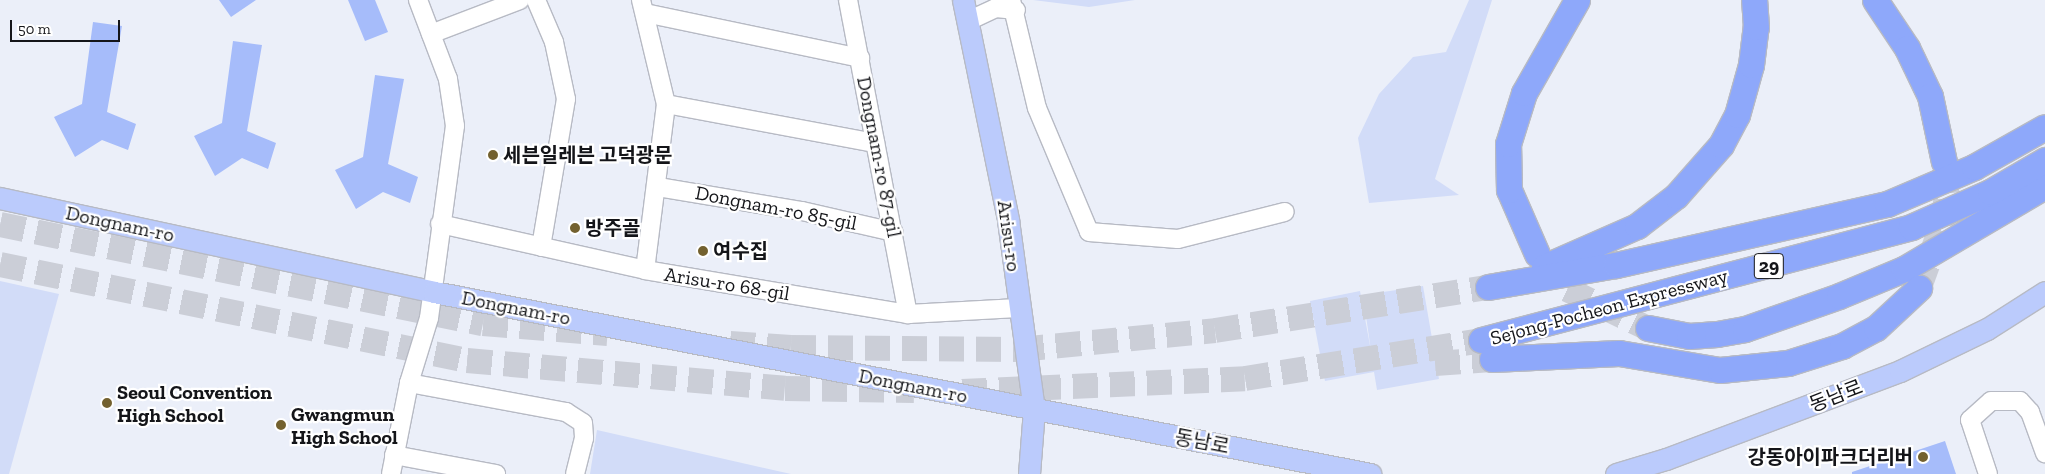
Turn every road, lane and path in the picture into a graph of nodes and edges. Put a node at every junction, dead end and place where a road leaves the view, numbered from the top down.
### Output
1 (418, 0) edge
2 (520, 0) edge
3 (536, 0) edge
4 (848, 0) edge
5 (963, 0) edge
6 (1577, 0) edge
7 (1754, 0) edge
8 (1875, 0) edge
9 (1013, 5) edge
10 (643, 7) edge
11 (968, 21) junction
12 (431, 34) junction
13 (860, 58) junction
14 (666, 104) junction
15 (2045, 126) edge
16 (876, 144) junction
17 (2045, 160) edge
18 (1944, 162) tunnel mouth
19 (2045, 186) edge
20 (658, 187) junction
21 (0, 198) edge
22 (1285, 212) dead end
23 (440, 224) junction
24 (894, 232) junction
25 (541, 247) junction
26 (1537, 254) tunnel mouth
27 (645, 270) junction
28 (1919, 288) tunnel mouth
29 (434, 292) junction
30 (2045, 292) edge
31 (1018, 308) junction
32 (908, 314) junction
33 (1648, 328) tunnel mouth
34 (409, 383) junction
35 (1034, 409) junction
36 (2045, 453) edge
37 (394, 455) junction
38 (391, 474) edge
39 (493, 474) edge
40 (575, 474) edge
41 (1029, 474) edge
42 (1370, 474) edge
43 (1616, 474) edge
44 (1988, 474) edge

1 - 12 street
2 - 12 street
3 - 25 street
4 - 13 street, Dongnam-ro 87-gil
5 - 11 main road, Arisu-ro
6 - 26 highway
7 - 15 highway, Sejong-Pocheon Expressway / 29
8 - 18 highway
9 - 11 street
9 - 22 street
10 - 13 street
10 - 14 street
11 - 31 main road, Arisu-ro
12 - 23 street
13 - 16 street, Dongnam-ro 87-gil
14 - 16 street
14 - 20 street
16 - 24 street, Dongnam-ro 87-gil
17 - 28 highway, Sejong-Pocheon Expressway / 29
19 - 33 highway
20 - 24 street, Dongnam-ro 85-gil
20 - 27 street
21 - 29 main road, Dongnam-ro
23 - 25 street, Arisu-ro 68-gil
23 - 29 street
24 - 32 street, Dongnam-ro 87-gil
25 - 27 street, Arisu-ro 68-gil
27 - 32 street, Arisu-ro 68-gil
29 - 34 street
29 - 35 main road, Dongnam-ro
30 - 43 main road, 동남로
31 - 32 street, Arisu-ro 68-gil
31 - 35 main road, Arisu-ro
34 - 37 street
34 - 40 street
35 - 41 main road, Arisu-ro
35 - 42 main road, 동남로
36 - 44 street
37 - 38 street
37 - 39 street

